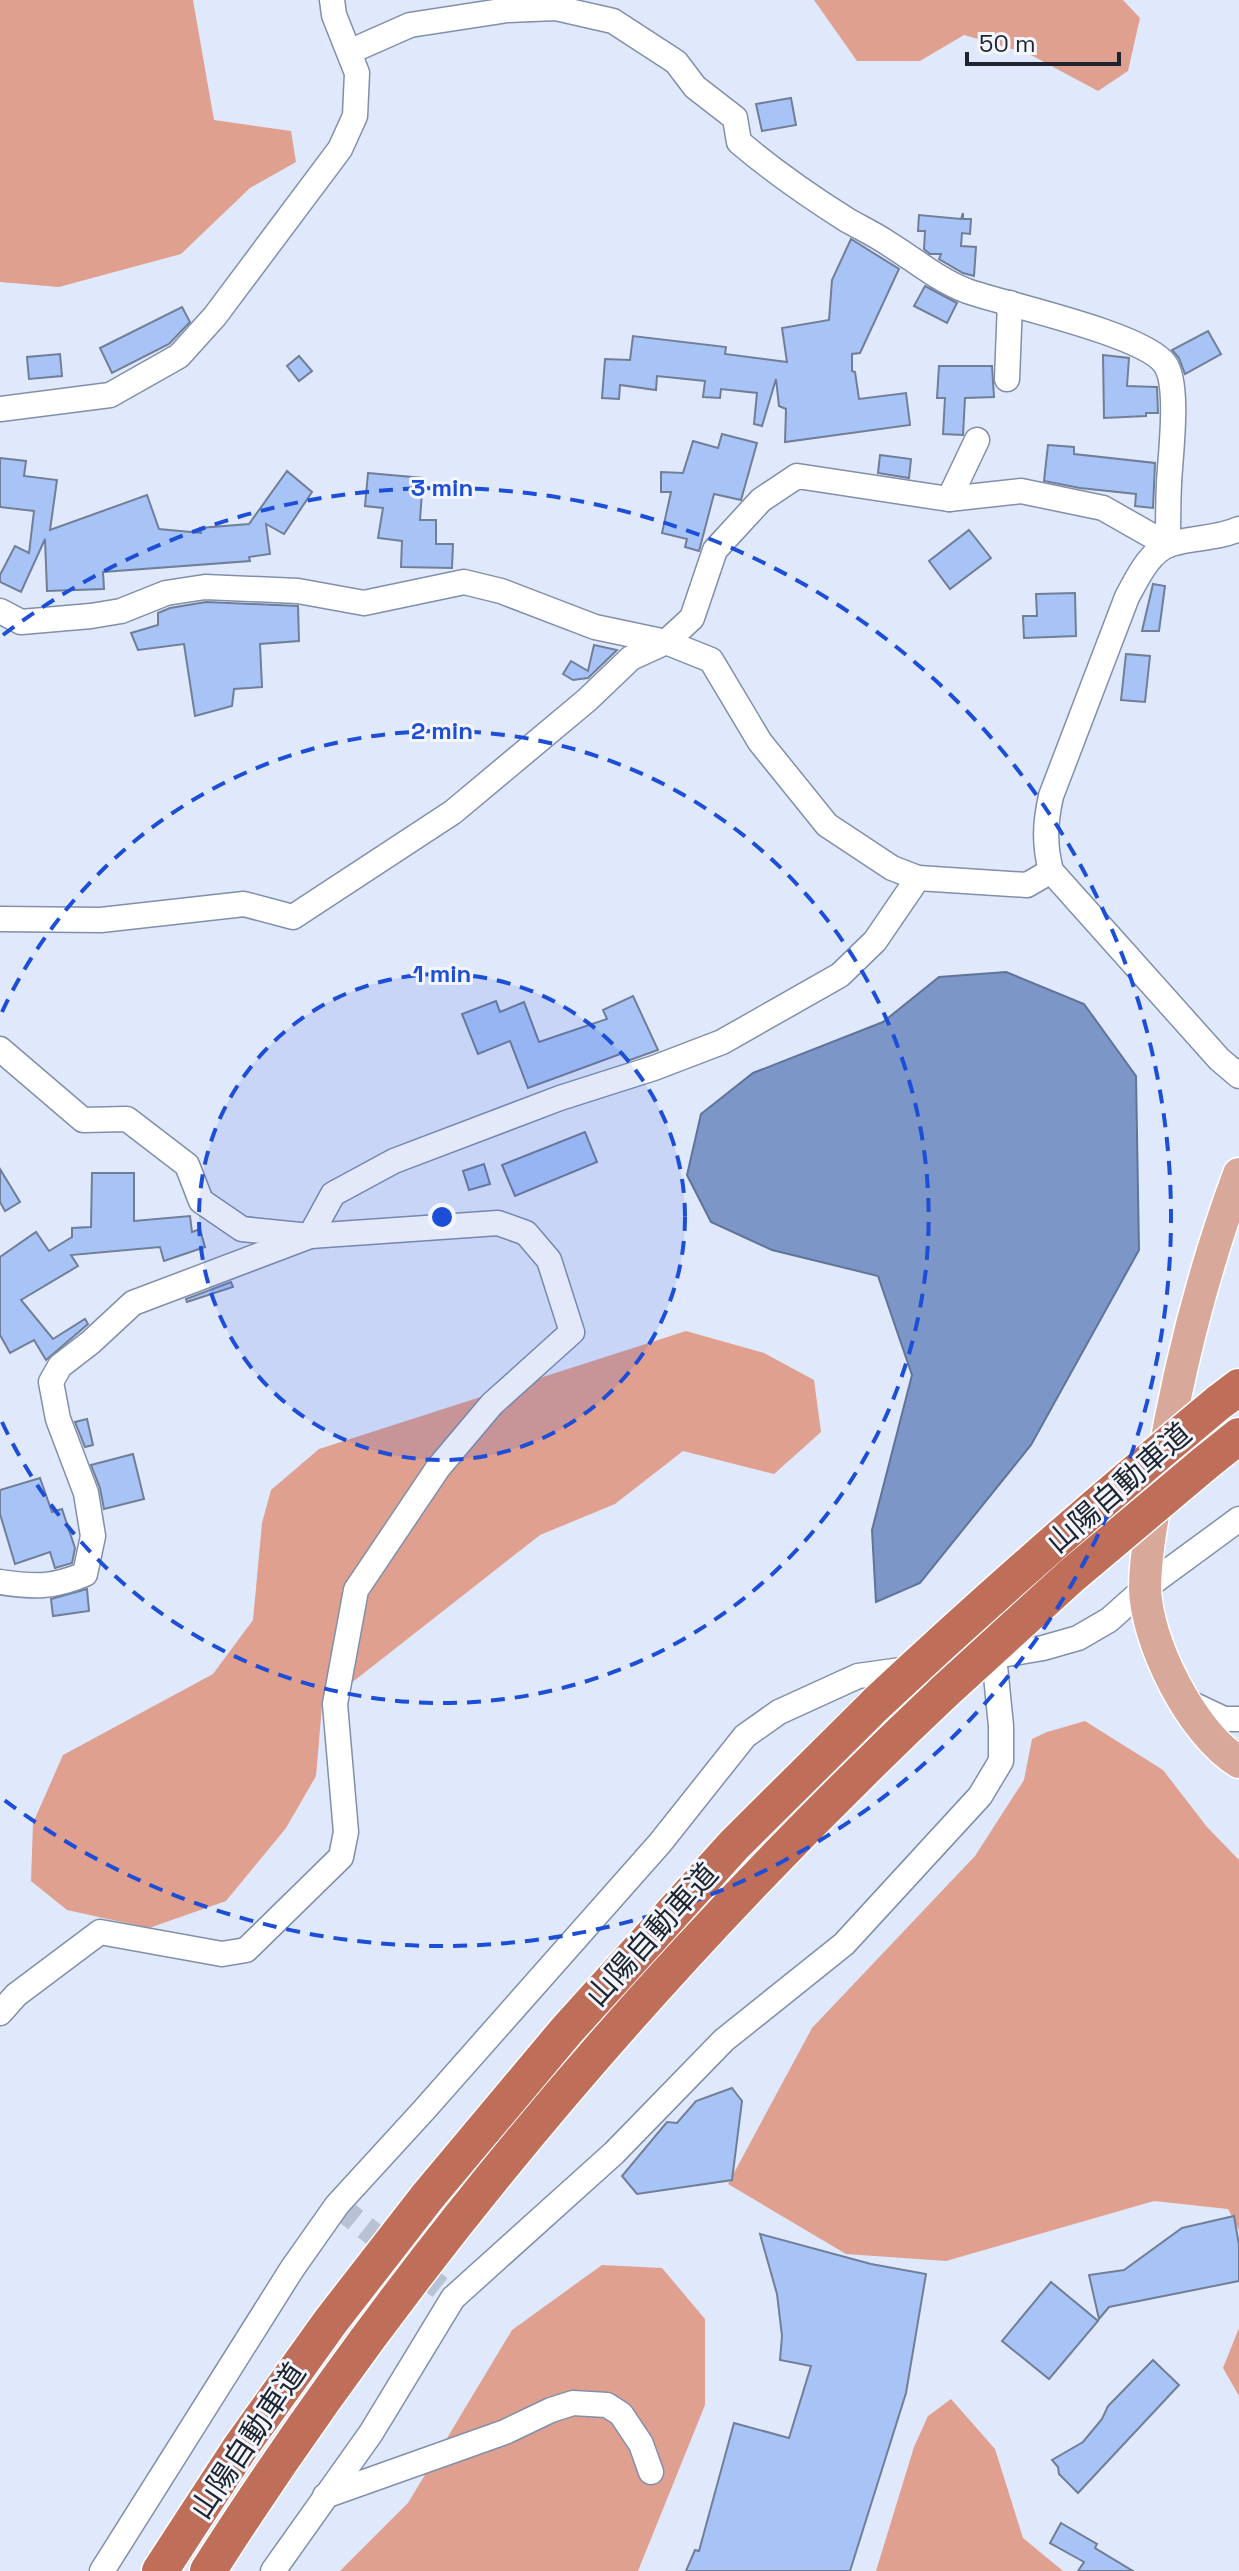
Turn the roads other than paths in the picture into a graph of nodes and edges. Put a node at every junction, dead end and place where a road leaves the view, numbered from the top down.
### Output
1 (332, 0) edge
2 (349, 52) junction
3 (1010, 303) junction
4 (1007, 379) dead end
5 (0, 409) edge
6 (977, 440) dead end
7 (949, 499) junction
8 (1239, 529) edge
9 (1168, 545) junction
10 (0, 611) edge
11 (666, 642) junction
12 (1051, 871) junction
13 (918, 878) junction
14 (0, 919) edge
15 (0, 1049) edge
16 (1239, 1076) edge
17 (1239, 1174) edge
18 (310, 1236) junction
19 (1229, 1395) edge
20 (1239, 1436) edge
21 (1239, 1519) edge
22 (0, 1582) edge
23 (1145, 1588) junction
24 (994, 1656) junction
25 (1186, 1701) junction
26 (1239, 1719) edge
27 (1239, 1762) edge
28 (0, 2013) edge
29 (651, 2472) dead end
30 (325, 2496) junction
31 (102, 2571) edge
32 (160, 2571) edge
33 (208, 2571) edge
34 (273, 2571) edge

1 - 2 street
2 - 3 street
2 - 5 street
3 - 4 street
3 - 9 street
6 - 7 street
7 - 9 street
7 - 11 street
8 - 9 street
9 - 12 street
10 - 11 street
11 - 13 street
11 - 14 street
12 - 13 street
12 - 16 street
13 - 18 street
15 - 18 street
17 - 23 main road
18 - 22 street
18 - 28 street
19 - 32 highway, 山陽自動車道, bridge
20 - 33 highway, 山陽自動車道, bridge
21 - 23 street
23 - 24 street
23 - 25 main road
24 - 30 street
24 - 31 street
25 - 26 street
25 - 27 main road
29 - 30 street
30 - 34 street

